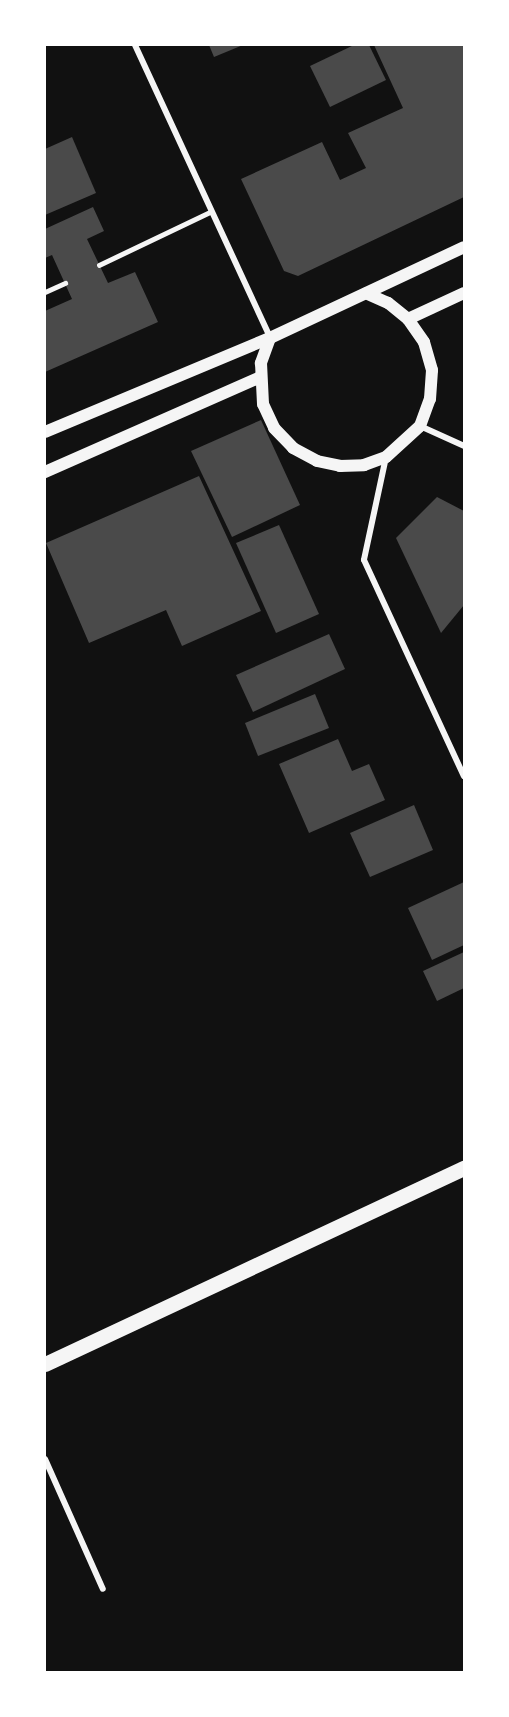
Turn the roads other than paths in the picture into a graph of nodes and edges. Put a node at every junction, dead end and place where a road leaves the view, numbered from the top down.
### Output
1 (135, 45) edge
2 (210, 212) junction
3 (464, 247) edge
4 (99, 265) dead end
5 (65, 283) dead end
6 (45, 292) edge
7 (366, 293) junction
8 (464, 293) edge
9 (408, 319) junction
10 (270, 338) junction
11 (260, 377) junction
12 (420, 426) junction
13 (45, 432) edge
14 (464, 446) edge
15 (386, 457) junction
16 (45, 472) edge
17 (464, 776) edge
18 (464, 1168) edge
19 (45, 1364) edge
20 (45, 1459) edge
21 (103, 1589) dead end

1 - 2 street
2 - 4 lane
2 - 10 street
3 - 7 main road
5 - 6 lane
7 - 9 main road
7 - 10 main road
8 - 9 main road
9 - 12 main road
10 - 11 main road
10 - 13 main road
11 - 15 main road
11 - 16 main road
12 - 14 street
12 - 15 main road
15 - 17 street
18 - 19 main road
20 - 21 street

